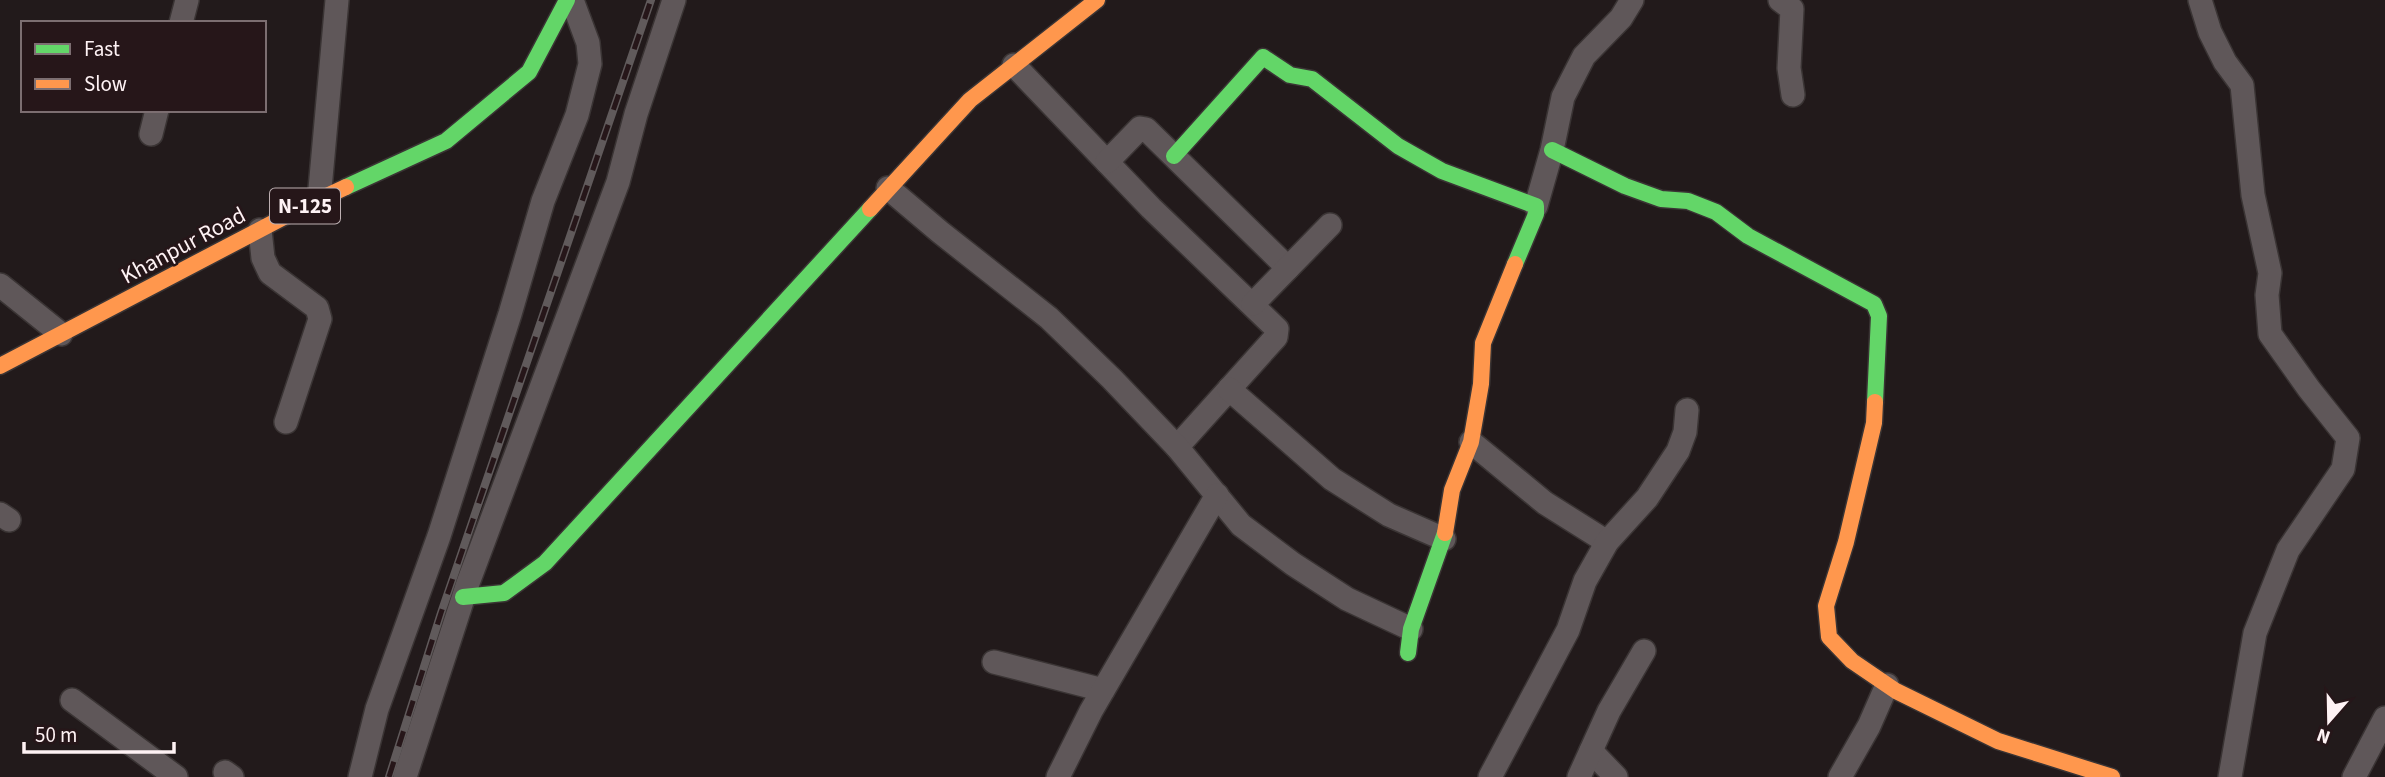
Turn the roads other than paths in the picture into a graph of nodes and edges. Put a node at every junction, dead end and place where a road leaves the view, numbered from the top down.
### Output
1 (187, 0) edge
2 (337, 0) edge
3 (570, 0) edge
4 (674, 0) edge
5 (1097, 0) edge
6 (1632, 0) edge
7 (1780, 0) edge
8 (2200, 0) edge
9 (182, 21) edge
10 (1014, 65) junction
11 (1793, 95) dead end
12 (156, 112) edge
13 (151, 134) dead end
14 (1552, 150) junction
15 (1174, 156) junction
16 (1107, 162) junction
17 (888, 188) junction
18 (319, 200) junction
19 (1536, 206) junction
20 (1330, 225) dead end
21 (260, 230) junction
22 (1288, 268) junction
23 (0, 285) edge
24 (1253, 304) junction
25 (61, 334) junction
26 (0, 366) edge
27 (1229, 389) junction
28 (1687, 410) dead end
29 (286, 422) dead end
30 (1471, 442) junction
31 (1177, 447) junction
32 (1217, 495) junction
33 (1444, 538) junction
34 (1607, 542) junction
35 (463, 597) junction
36 (1411, 629) junction
37 (1644, 651) dead end
38 (1408, 653) dead end
39 (994, 662) dead end
40 (1887, 685) junction
41 (1103, 690) junction
42 (72, 700) dead end
43 (2385, 718) edge
44 (1591, 751) junction
45 (176, 777) edge
46 (360, 777) edge
47 (405, 777) edge
48 (1058, 777) edge
49 (1490, 777) edge
50 (1579, 777) edge
51 (1616, 777) edge
52 (1840, 777) edge
53 (2112, 777) edge
54 (2231, 777) edge
55 (2354, 777) edge

1 - 9 street
2 - 18 street
3 - 18 main road, Khanpur Road / N-125
3 - 46 street
4 - 35 street
5 - 10 main road
6 - 14 street
7 - 11 street
8 - 54 street
10 - 16 street
10 - 17 main road
12 - 13 street
14 - 19 street
14 - 40 main road
15 - 16 street
15 - 19 main road
15 - 22 street
16 - 24 street
17 - 31 street
17 - 35 main road
18 - 21 main road, Khanpur Road / N-125
19 - 30 main road
20 - 22 street
21 - 25 main road, Khanpur Road / N-125
21 - 29 street
22 - 24 street
23 - 25 street
24 - 27 street
25 - 26 main road, Khanpur Road / N-125
27 - 31 street
27 - 33 street
28 - 34 street
30 - 33 main road
30 - 34 street
31 - 32 street
32 - 36 street
32 - 41 street
33 - 36 main road
34 - 49 street
35 - 47 street
36 - 38 main road
37 - 44 street
39 - 41 street
40 - 52 street
40 - 53 main road
41 - 48 street
42 - 45 street
43 - 55 street
44 - 50 street
44 - 51 street

